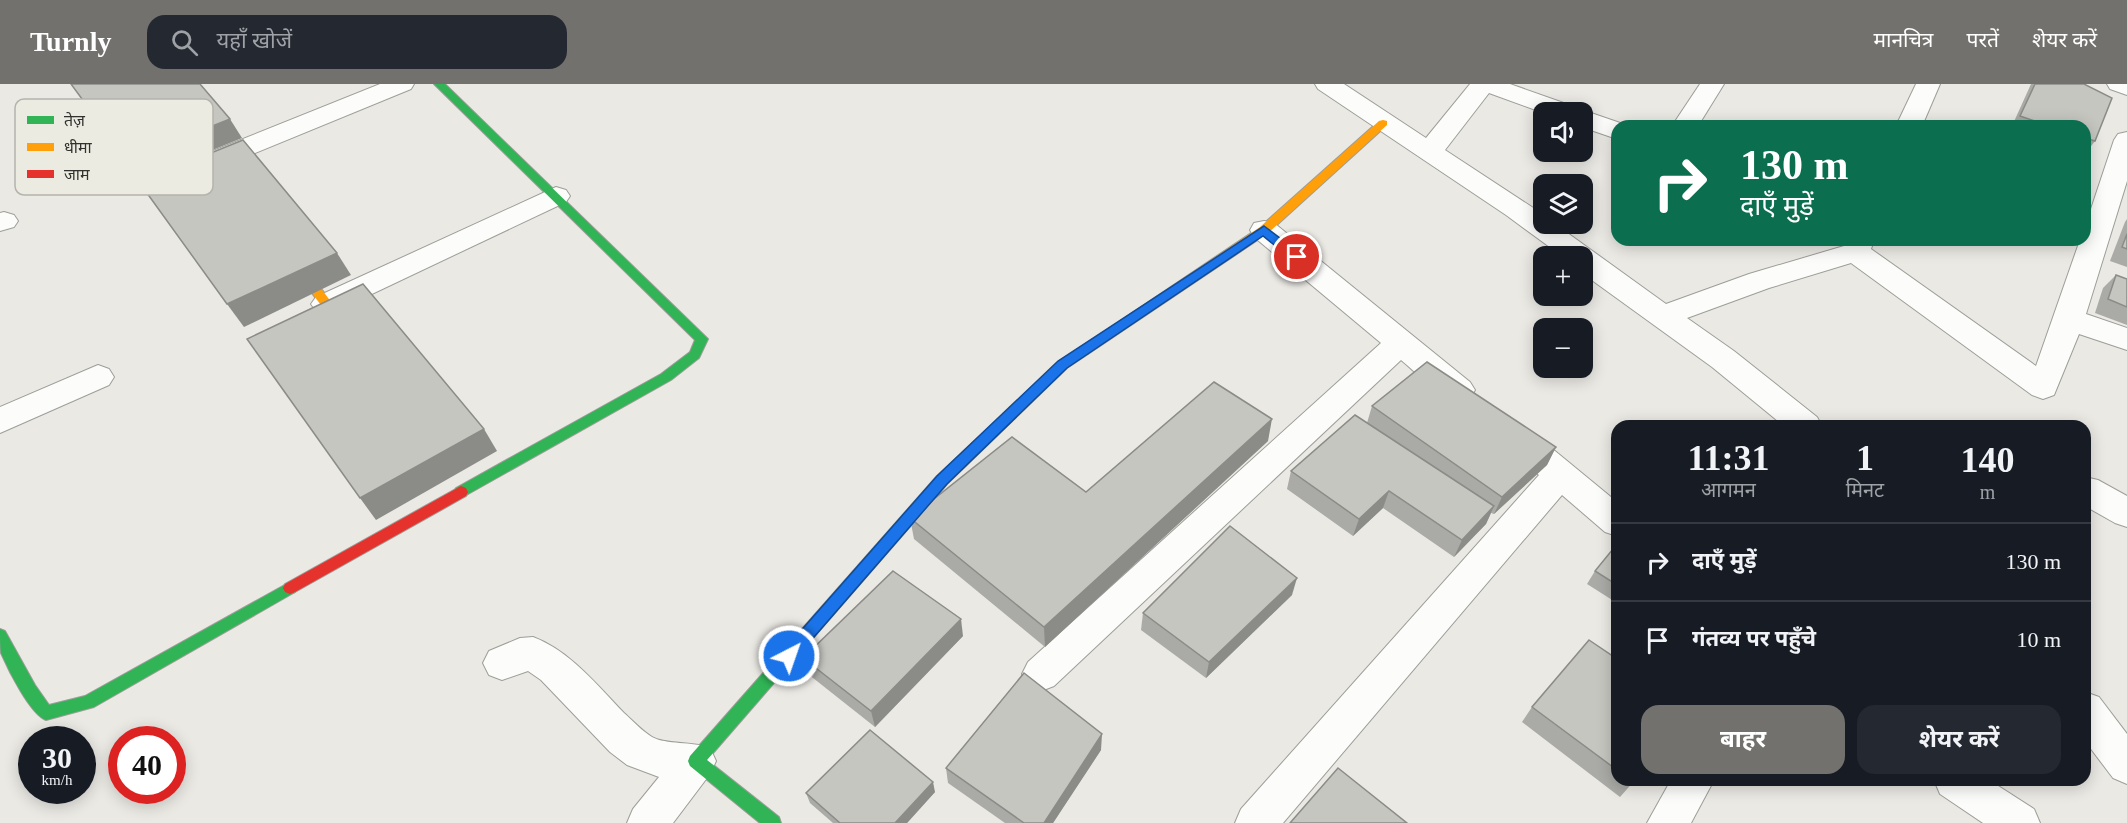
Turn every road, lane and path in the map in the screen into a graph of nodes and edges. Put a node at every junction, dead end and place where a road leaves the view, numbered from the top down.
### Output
1 (402, 84) edge
2 (439, 84) edge
3 (1327, 84) edge
4 (1484, 84) edge
5 (1712, 84) edge
6 (1928, 84) edge
7 (2119, 84) edge
8 (2127, 88) edge
9 (1537, 102) edge
10 (1689, 120) edge
11 (1912, 120) edge
12 (1593, 122) edge
13 (1383, 123) junction
14 (1611, 129) edge
15 (2127, 140) edge
16 (1429, 152) junction
17 (217, 159) edge
18 (556, 196) junction
19 (1264, 230) junction
20 (278, 241) edge
21 (1567, 246) edge
22 (1858, 246) edge
23 (1593, 265) edge
24 (326, 304) junction
25 (1664, 316) junction
26 (2069, 319) junction
27 (2127, 339) edge
28 (1401, 342) junction
29 (361, 350) edge
30 (98, 376) dead end
31 (1479, 407) edge
32 (1799, 420) edge
33 (0, 421) edge
34 (1522, 443) edge
35 (1560, 474) junction
36 (2091, 493) edge
37 (2127, 513) edge
38 (1611, 517) edge
39 (0, 636) edge
40 (502, 663) dead end
41 (1041, 674) dead end
42 (2091, 718) edge
43 (696, 761) junction
44 (2127, 765) edge
45 (1690, 786) edge
46 (1963, 786) edge
47 (648, 823) edge
48 (773, 823) edge
49 (1256, 823) edge
50 (1668, 823) edge
51 (2019, 823) edge

1 - 17 street
2 - 18 street
3 - 13 street
4 - 9 street
4 - 16 street
5 - 10 street
6 - 11 street
7 - 8 street
12 - 14 street
13 - 16 street
13 - 19 street
15 - 26 street
16 - 21 street
18 - 24 street
18 - 39 street
19 - 28 street
19 - 43 street
20 - 24 street
22 - 25 street
22 - 26 street
23 - 25 street
24 - 29 street
25 - 32 street
26 - 27 street
28 - 31 street
28 - 41 street
30 - 33 street
34 - 35 street
35 - 38 street
35 - 49 street
36 - 37 street
40 - 43 street
42 - 44 street
43 - 47 street
43 - 48 street
45 - 50 street
46 - 51 street

